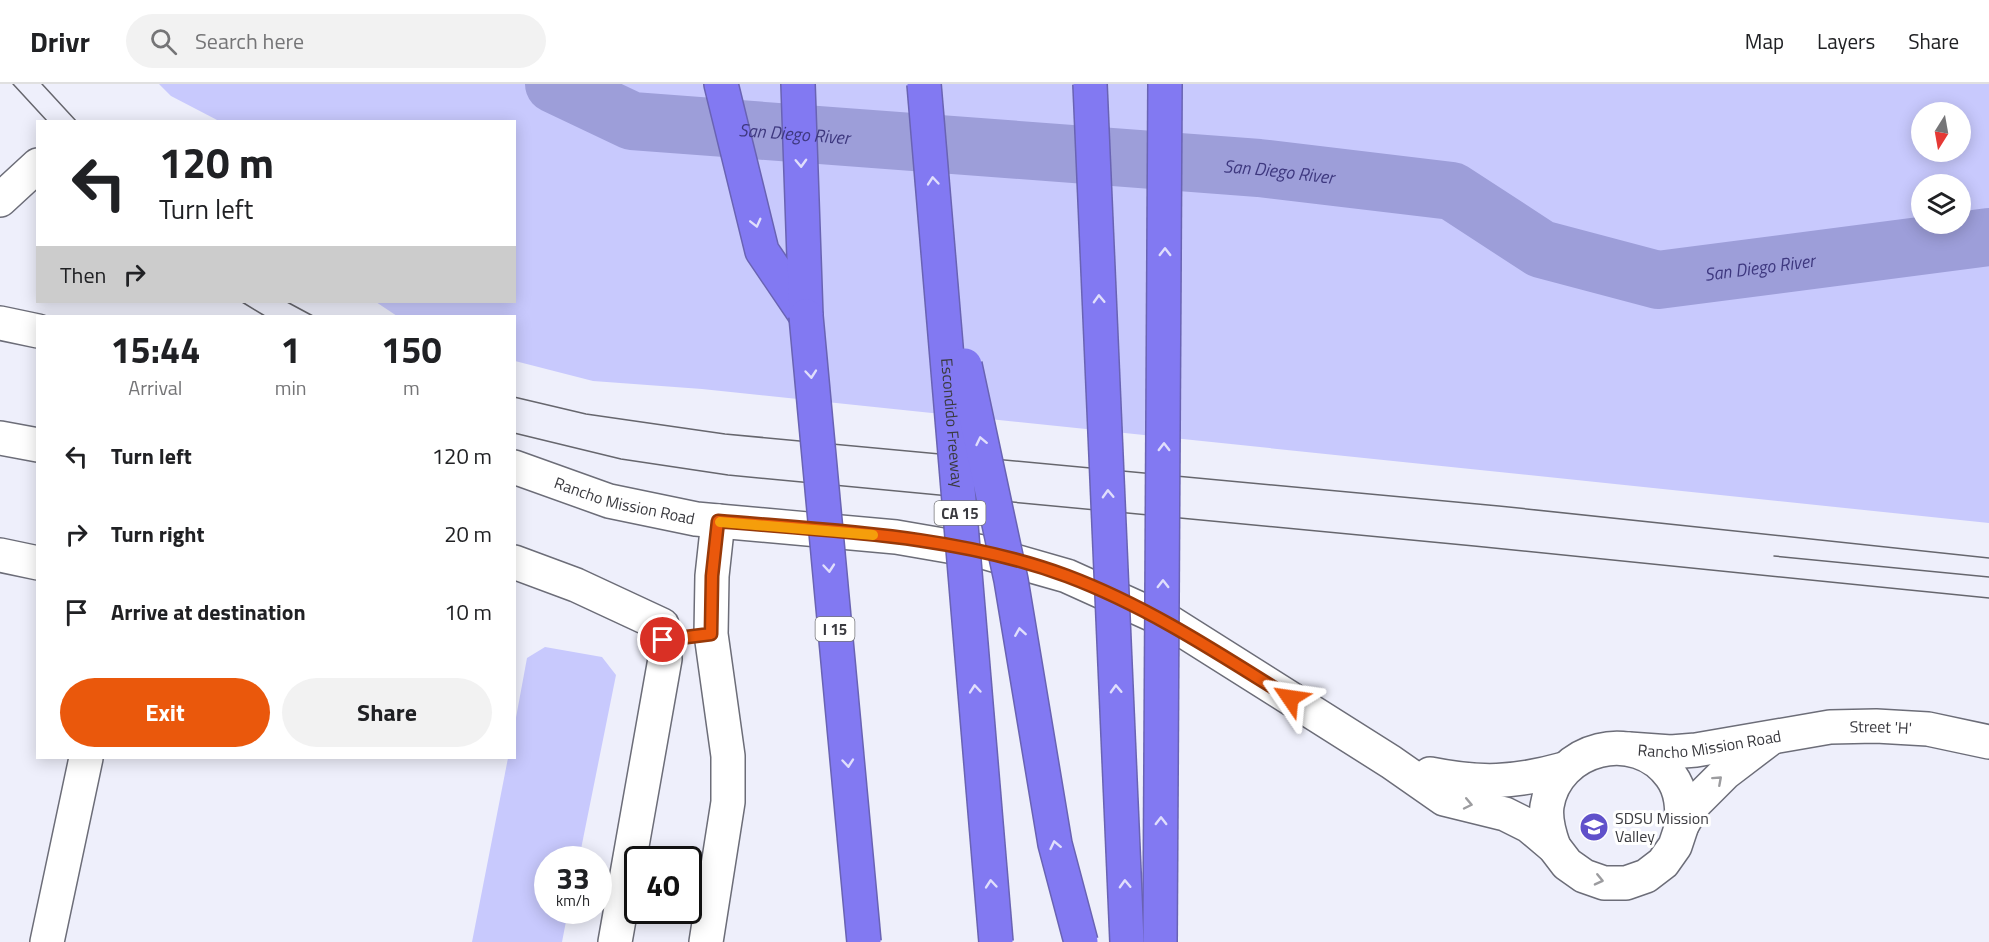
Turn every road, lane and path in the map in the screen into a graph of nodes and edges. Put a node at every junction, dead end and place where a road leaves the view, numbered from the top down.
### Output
1 (721, 84) edge
2 (798, 84) edge
3 (924, 84) edge
4 (1090, 84) edge
5 (1165, 84) edge
6 (36, 167) edge
7 (0, 200) edge
8 (937, 231) junction
9 (806, 316) junction
10 (0, 323) edge
11 (36, 331) edge
12 (0, 438) edge
13 (36, 445) edge
14 (516, 468) edge
15 (718, 521) junction
16 (0, 555) edge
17 (36, 563) edge
18 (516, 563) edge
19 (711, 634) junction
20 (663, 640) junction
21 (1771, 738) junction
22 (1989, 742) edge
23 (1629, 749) junction
24 (86, 759) edge
25 (1399, 767) junction
26 (1564, 770) junction
27 (1682, 825) junction
28 (1554, 847) junction
29 (47, 942) edge
30 (615, 942) edge
31 (705, 942) edge
32 (864, 942) edge
33 (996, 942) edge
34 (1081, 942) edge
35 (1127, 942) edge
36 (1160, 942) edge

1 -> 9 highway
2 -> 9 highway
8 -> 3 highway, Escondido Freeway / CA 15, bridge
35 -> 4 highway, bridge
36 -> 5 highway, bridge
6 - 7 street
33 -> 8 highway, Escondido Freeway / CA 15, bridge
34 -> 8 highway, bridge
9 -> 32 highway, I 15, bridge
10 - 11 street
12 - 13 street
14 - 15 street, Rancho Mission Road
15 - 19 street
15 - 25 street, Rancho Mission Road
16 - 17 street
18 - 20 street
19 - 20 street
19 - 31 street
20 - 30 street
21 - 22 street, Street 'H'
21 - 23 street, Rancho Mission Road
27 -> 21 street, Rancho Mission Road
23 - 26 street, Rancho Mission Road
23 - 27 street, Rancho Mission Road
24 - 29 street
25 - 26 street, Rancho Mission Road
25 -> 28 street, Rancho Mission Road
26 - 28 street, Rancho Mission Road
28 -> 27 street, Rancho Mission Road

